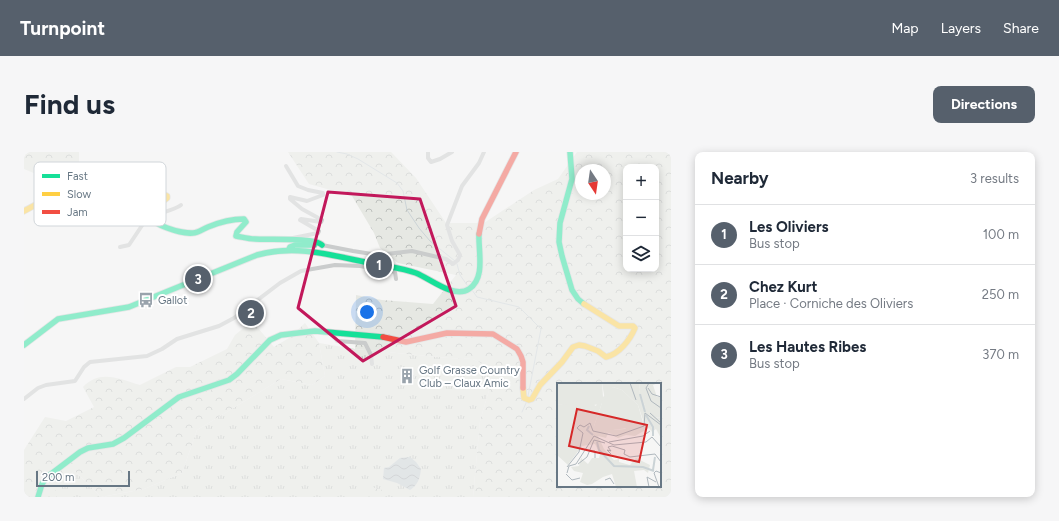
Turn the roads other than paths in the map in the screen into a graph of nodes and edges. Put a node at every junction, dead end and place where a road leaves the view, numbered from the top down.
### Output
1 (428, 152) edge
2 (452, 152) edge
3 (484, 152) edge
4 (516, 152) edge
5 (570, 152) edge
6 (286, 166) dead end
7 (181, 205) dead end
8 (34, 206) edge
9 (24, 211) edge
10 (166, 211) edge
11 (142, 226) edge
12 (164, 226) edge
13 (290, 238) junction
14 (322, 245) junction
15 (120, 247) dead end
16 (289, 249) junction
17 (379, 265) junction
18 (396, 279) dead end
19 (333, 332) junction
20 (24, 344) edge
21 (372, 364) dead end
22 (24, 399) edge
23 (38, 497) edge

1 - 2 street
3 - 14 street
4 - 17 street
5 - 19 street
6 - 13 street
7 - 10 street
8 - 9 street
11 - 15 street
12 - 13 street
13 - 14 street
14 - 16 street
16 - 17 street
16 - 20 street
17 - 18 street
17 - 22 street
19 - 21 street
19 - 23 street

